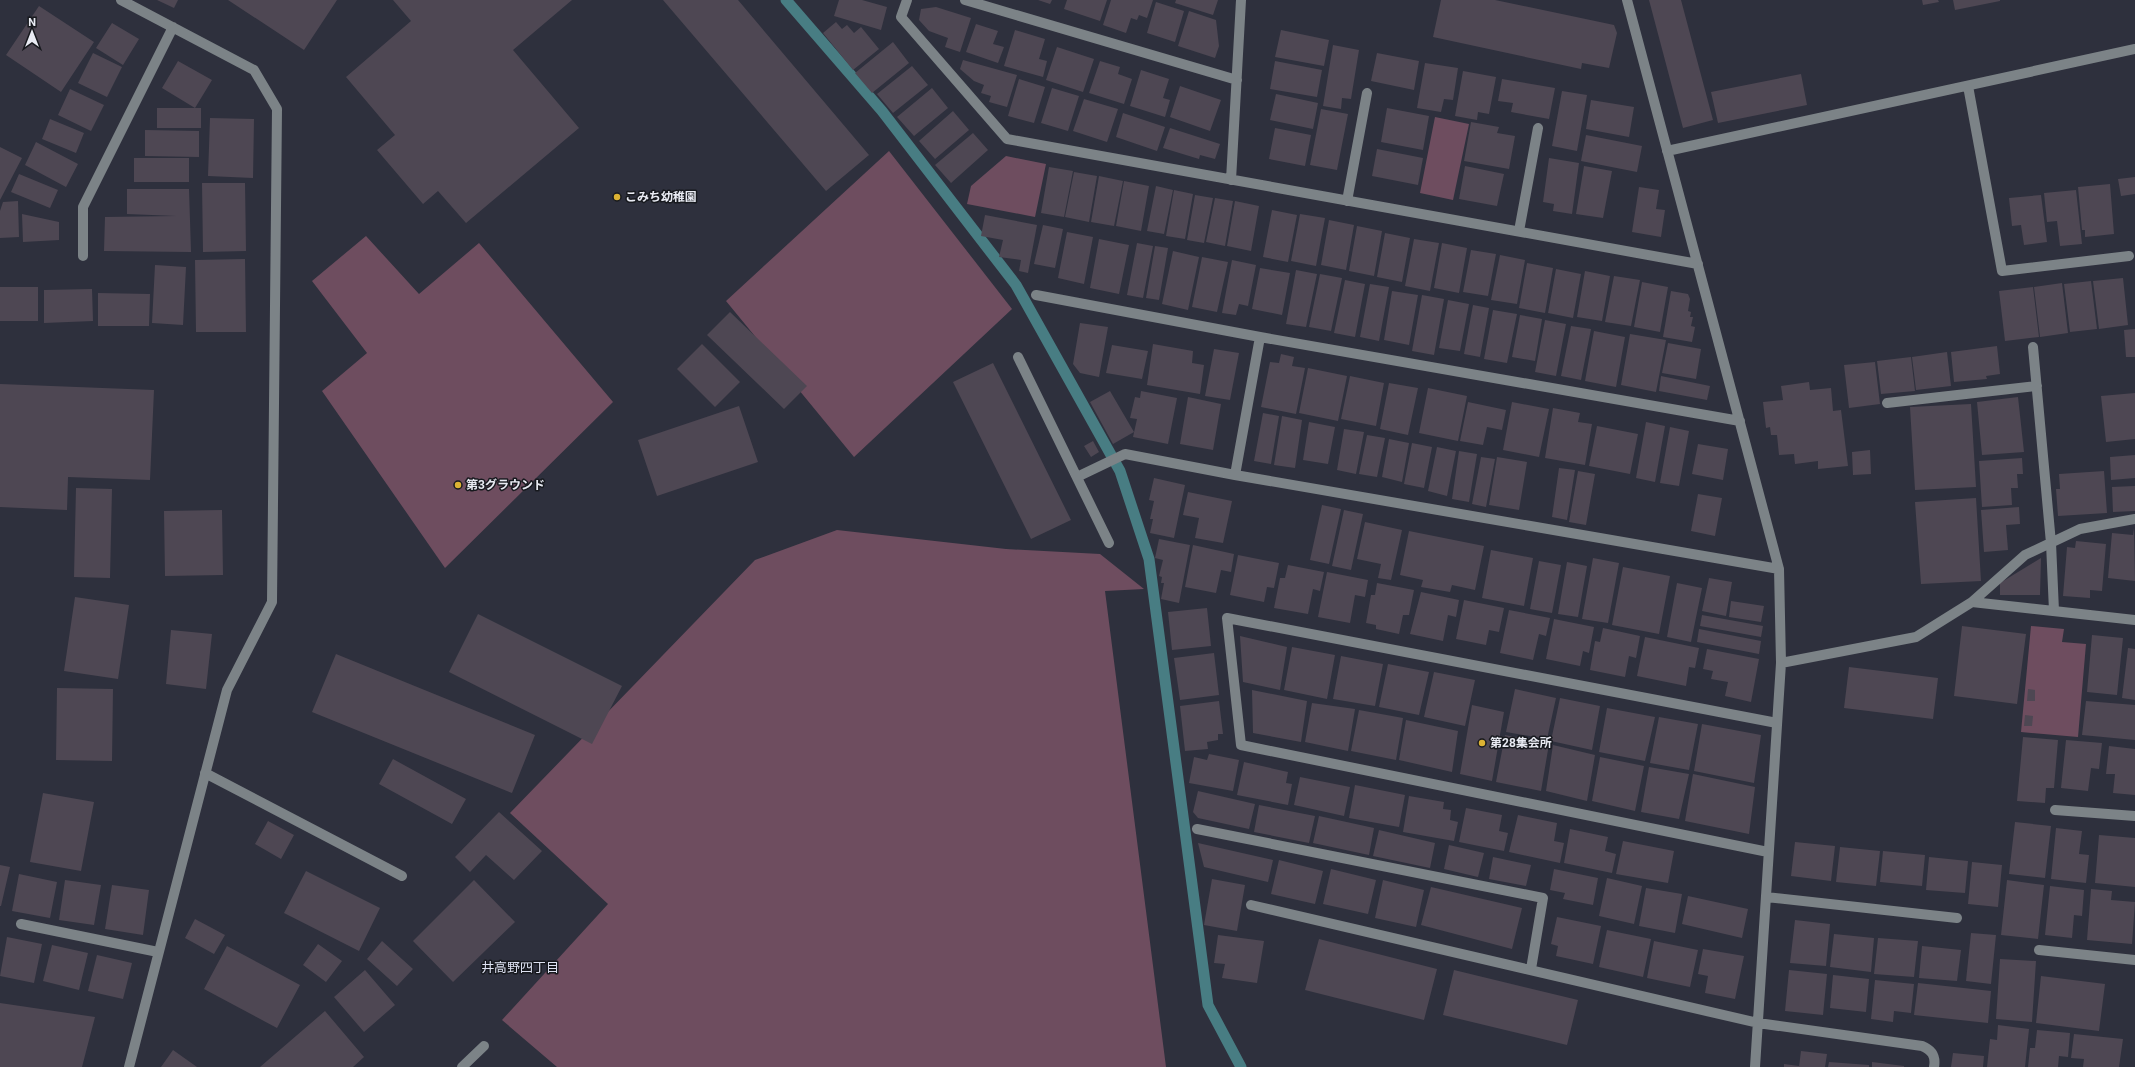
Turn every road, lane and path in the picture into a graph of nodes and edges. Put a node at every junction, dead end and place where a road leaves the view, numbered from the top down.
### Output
1 (121, 0) edge
2 (907, 0) edge
3 (965, 0) edge
4 (1241, 0) edge
5 (1627, 0) edge
6 (173, 27) junction
7 (2135, 49) edge
8 (1237, 80) junction
9 (1968, 86) junction
10 (1367, 93) dead end
11 (1538, 128) dead end
12 (1667, 152) junction
13 (1231, 180) junction
14 (1347, 201) junction
15 (1518, 231) junction
16 (83, 256) dead end
17 (2129, 256) dead end
18 (1698, 264) junction
19 (1036, 295) dead end
20 (1260, 337) junction
21 (2033, 347) dead end
22 (1018, 357) dead end
23 (2037, 386) junction
24 (1887, 403) dead end
25 (1740, 421) junction
26 (1235, 475) junction
27 (1077, 477) junction
28 (2135, 519) edge
29 (1110, 543) dead end
30 (2051, 543) junction
31 (1779, 569) junction
32 (1972, 602) junction
33 (2054, 611) junction
34 (2135, 620) edge
35 (1781, 663) junction
36 (1777, 723) junction
37 (205, 773) junction
38 (2055, 810) dead end
39 (2135, 816) edge
40 (1197, 829) dead end
41 (1768, 852) junction
42 (402, 876) dead end
43 (1766, 897) junction
44 (1251, 905) dead end
45 (1957, 918) dead end
46 (21, 924) dead end
47 (2039, 950) dead end
48 (158, 952) junction
49 (2135, 960) edge
50 (1531, 969) junction
51 (1758, 1023) junction
52 (484, 1046) dead end
53 (129, 1067) edge
54 (462, 1067) edge
55 (1755, 1067) edge
56 (1934, 1067) edge

1 - 6 street
2 - 13 street
3 - 8 street
4 - 8 street
5 - 12 street
6 - 16 street
6 - 37 street
7 - 9 street
8 - 13 street
9 - 12 street
9 - 17 street
10 - 14 street
11 - 15 street
12 - 18 street
13 - 14 street
14 - 15 street
15 - 18 street
18 - 25 street
19 - 20 street
20 - 25 street
20 - 26 street
21 - 23 street
22 - 27 street
23 - 24 street
23 - 30 street
25 - 31 street
26 - 27 street
26 - 31 street
27 - 29 street
28 - 30 street
30 - 32 street
30 - 33 street
31 - 35 street
32 - 33 street
32 - 35 street
33 - 34 street
35 - 36 street
36 - 41 street
36 - 41 street
37 - 42 street
37 - 48 street
38 - 39 street
40 - 50 street
41 - 43 street
43 - 45 street
43 - 51 street
44 - 50 street
46 - 48 street
47 - 49 street
48 - 53 street
50 - 51 street
51 - 55 street
51 - 56 street
52 - 54 street

